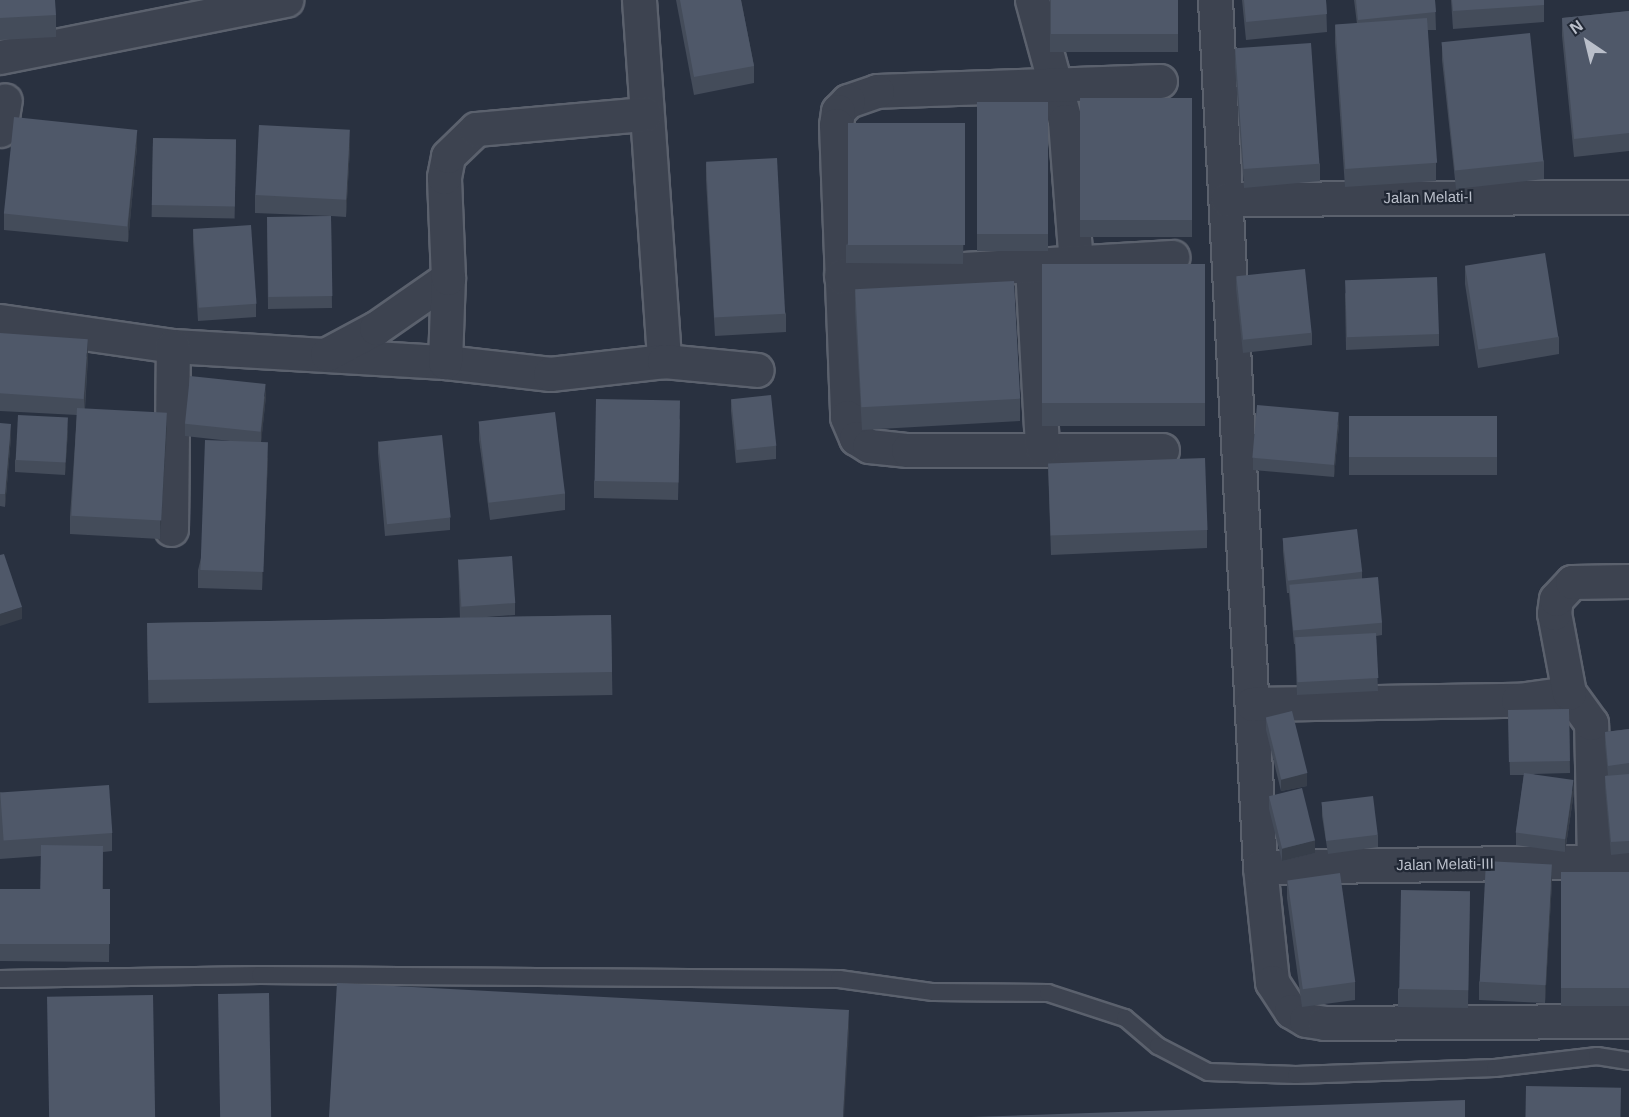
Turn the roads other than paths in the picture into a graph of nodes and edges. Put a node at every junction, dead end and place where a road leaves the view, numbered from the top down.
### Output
1 (286, 0) edge
2 (639, 0) edge
3 (1032, 0) edge
4 (1215, 0) edge
5 (0, 57) edge
6 (1160, 81) dead end
7 (1058, 86) junction
8 (645, 114) junction
9 (1629, 197) edge
10 (1227, 199) junction
11 (1172, 257) dead end
12 (1076, 263) junction
13 (1032, 267) junction
14 (841, 276) junction
15 (448, 278) junction
16 (0, 321) edge
17 (173, 346) junction
18 (327, 354) junction
19 (664, 361) junction
20 (445, 362) junction
21 (756, 370) dead end
22 (1042, 448) junction
23 (1162, 450) dead end
24 (171, 529) dead end
25 (1629, 581) edge
26 (1569, 693) junction
27 (1252, 704) junction
28 (1594, 861) junction
29 (1629, 861) edge
30 (1260, 867) junction
31 (0, 979) edge
32 (1629, 1021) edge
33 (1629, 1061) edge

1 - 5 street
2 - 8 street
3 - 7 street
4 - 10 street
6 - 7 street
7 - 12 street
7 - 14 street
8 - 15 street
8 - 19 street
9 - 10 street, Jalan Melati-I
10 - 27 street
11 - 12 street
12 - 13 street
13 - 14 street
13 - 22 street
14 - 22 street
15 - 18 street
15 - 20 street
16 - 17 street
17 - 18 street
17 - 24 street
18 - 20 street
19 - 20 street
19 - 21 street
22 - 23 street
25 - 26 street
26 - 27 street
26 - 28 street
27 - 30 street
28 - 29 street, Jalan Melati-III
28 - 30 street, Jalan Melati-III
30 - 32 street
31 - 33 lane

